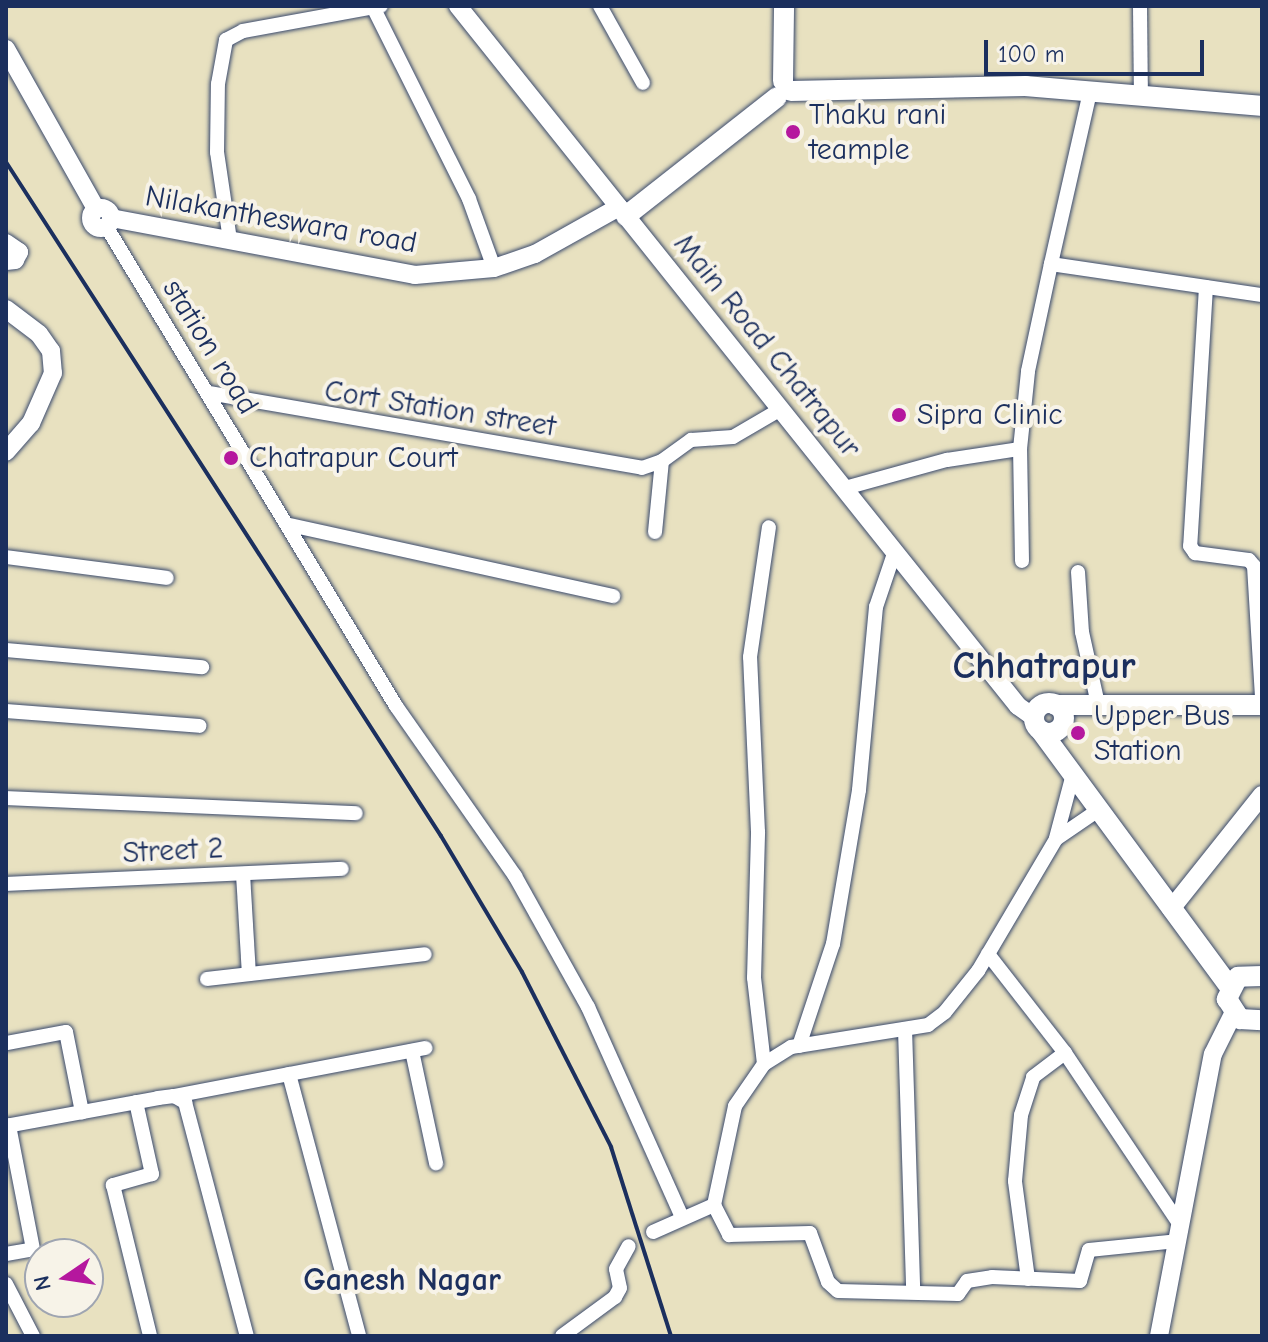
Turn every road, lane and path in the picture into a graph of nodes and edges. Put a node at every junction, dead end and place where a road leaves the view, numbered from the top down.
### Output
1 (458, 6) edge
2 (600, 6) edge
3 (784, 6) edge
4 (1140, 6) edge
5 (378, 8) edge
6 (6, 49) edge
7 (6, 63) edge
8 (643, 83) dead end
9 (783, 90) junction
10 (1090, 92) junction
11 (1141, 96) junction
12 (1262, 106) edge
13 (623, 211) junction
14 (101, 216) junction
15 (230, 240) junction
16 (1051, 264) junction
17 (494, 268) junction
18 (1206, 287) junction
19 (1262, 295) edge
20 (6, 309) edge
21 (209, 393) junction
22 (781, 409) junction
23 (1020, 449) junction
24 (6, 452) edge
25 (662, 461) junction
26 (845, 488) junction
27 (290, 525) junction
28 (769, 527) dead end
29 (655, 532) dead end
30 (895, 551) junction
31 (6, 557) edge
32 (1022, 561) dead end
33 (1078, 572) dead end
34 (167, 578) dead end
35 (613, 596) dead end
36 (6, 650) edge
37 (202, 667) dead end
38 (1262, 698) edge
39 (1098, 704) junction
40 (1262, 705) edge
41 (6, 711) edge
42 (1262, 715) edge
43 (1050, 720) junction
44 (199, 726) dead end
45 (1072, 778) junction
46 (1262, 795) edge
47 (6, 798) edge
48 (1097, 811) junction
49 (356, 813) dead end
50 (1056, 839) junction
51 (342, 869) dead end
52 (243, 874) junction
53 (6, 884) edge
54 (1175, 904) junction
55 (425, 954) dead end
56 (988, 954) junction
57 (249, 974) junction
58 (1262, 976) edge
59 (207, 979) dead end
60 (1234, 982) junction
61 (1233, 1014) junction
62 (1261, 1021) edge
63 (905, 1029) junction
64 (7, 1043) edge
65 (799, 1046) junction
66 (1065, 1053) junction
67 (764, 1064) junction
68 (289, 1074) junction
69 (174, 1096) junction
70 (136, 1102) junction
71 (82, 1112) junction
72 (7, 1126) edge
73 (436, 1163) dead end
74 (714, 1205) junction
75 (682, 1217) junction
76 (653, 1232) dead end
77 (1179, 1233) junction
78 (629, 1246) dead end
79 (6, 1254) edge
80 (1028, 1279) junction
81 (6, 1284) edge
82 (913, 1289) junction
83 (33, 1336) edge
84 (150, 1336) edge
85 (247, 1336) edge
86 (359, 1336) edge
87 (562, 1336) edge
88 (1159, 1336) edge

1 - 13 street, Main Road Chatrapur
2 - 8 street
3 - 9 main road
4 - 11 street
5 - 15 street
5 - 17 street
6 - 14 street
7 - 14 street
9 - 10 main road
9 - 13 main road
10 - 11 main road
10 - 16 street
11 - 12 main road
13 - 17 street, Nilakantheswara road
13 - 22 street, Main Road Chatrapur
14 - 15 street, Nilakantheswara road
14 - 21 street, station road
15 - 17 street, Nilakantheswara road
16 - 18 street
16 - 23 street
18 - 19 street
18 - 38 street
20 - 24 street
21 - 25 street, Cort Station street
21 - 27 street, station road
22 - 25 street
22 - 26 street, Main Road Chatrapur
23 - 26 street
23 - 32 street
25 - 29 street
26 - 30 street, Main Road Chatrapur
27 - 35 street
27 - 75 street, station road
28 - 67 street
30 - 43 street, Main Road Chatrapur
30 - 65 street
31 - 34 street
33 - 39 street
36 - 37 street
39 - 40 main road
39 - 43 main road
41 - 44 street
42 - 43 main road
43 - 45 main road
43 - 54 main road
45 - 48 main road
45 - 50 street
46 - 54 street
47 - 49 street
48 - 50 street
48 - 54 main road
50 - 56 street
51 - 52 street, Street 2
52 - 53 street, Street 2
52 - 57 street
54 - 60 main road
55 - 57 street
56 - 63 street
56 - 66 street
57 - 59 street
58 - 60 main road
60 - 61 main road
61 - 62 main road
61 - 77 street
63 - 65 street
63 - 82 street
64 - 71 street
65 - 67 street
66 - 77 street
66 - 80 street
67 - 74 street
68 - 69 street
68 - 73 street
68 - 86 street
69 - 70 street
69 - 85 street
70 - 71 street
70 - 84 street
71 - 72 street
72 - 79 street
74 - 75 street
74 - 82 street
75 - 76 street
77 - 80 street
77 - 88 street
78 - 87 street
80 - 82 street
81 - 83 street

